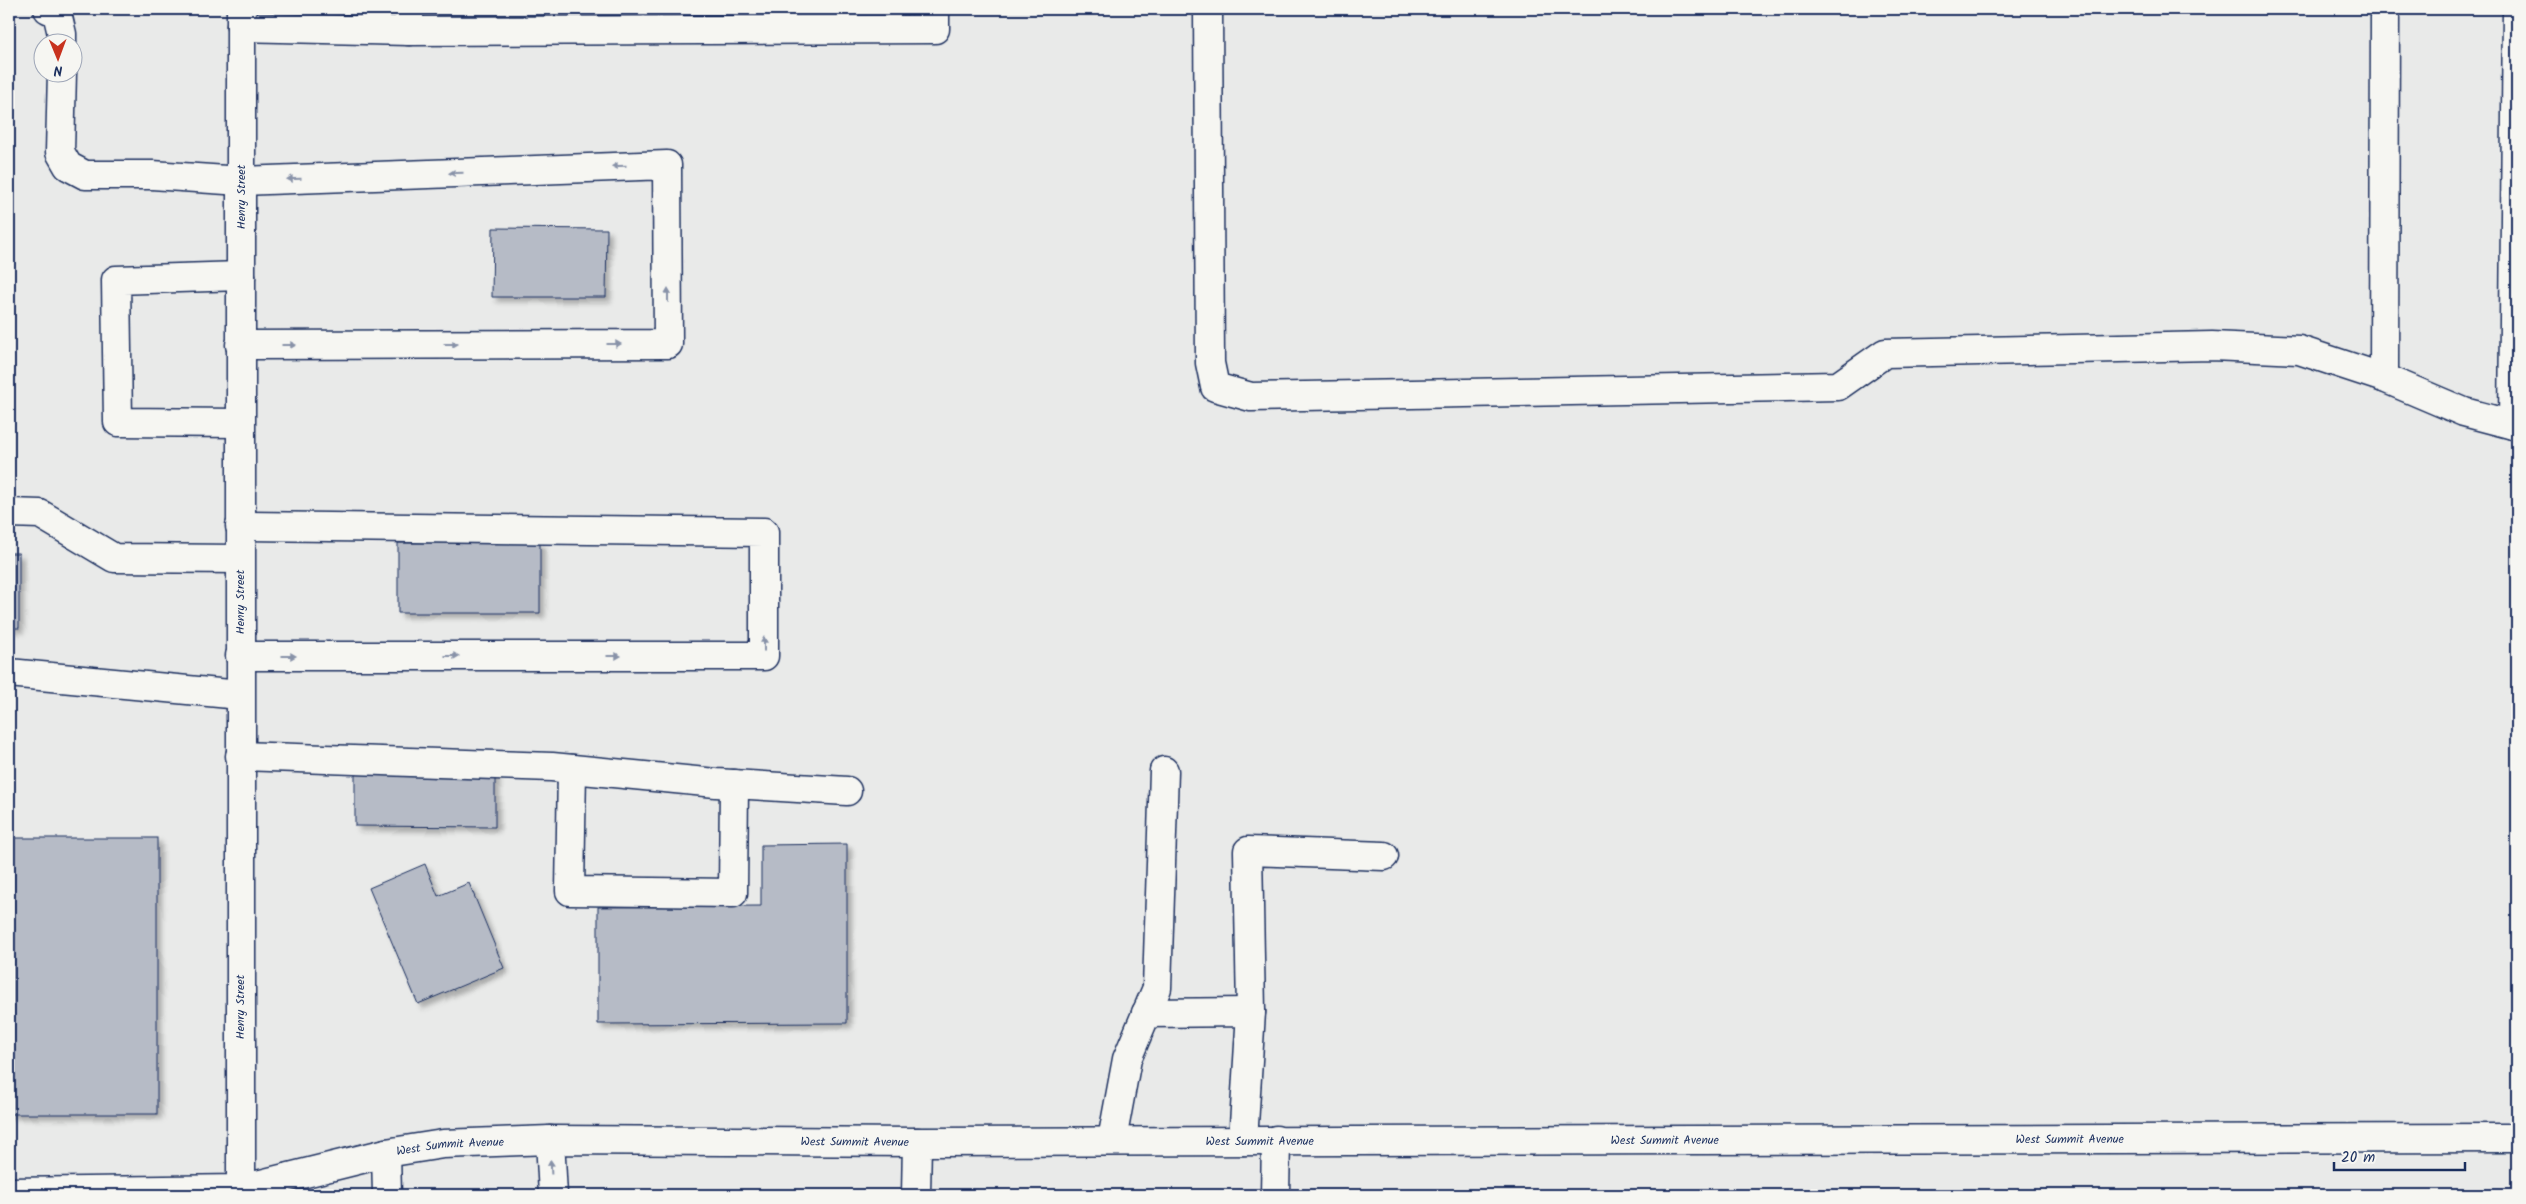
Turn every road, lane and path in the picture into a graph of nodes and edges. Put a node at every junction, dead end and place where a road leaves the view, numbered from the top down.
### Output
1 (48, 9) edge
2 (935, 9) edge
3 (1208, 9) edge
4 (2385, 9) edge
5 (2517, 9) edge
6 (241, 18) edge
7 (634, 19) edge
8 (409, 20) edge
9 (62, 32) edge
10 (62, 82) edge
11 (241, 181) junction
12 (241, 276) junction
13 (240, 345) junction
14 (2384, 378) junction
15 (240, 423) junction
16 (2515, 426) edge
17 (9, 513) edge
18 (240, 526) junction
19 (240, 559) junction
20 (240, 656) junction
21 (9, 673) edge
22 (240, 695) junction
23 (240, 756) junction
24 (572, 769) junction
25 (1164, 771) dead end
26 (734, 784) junction
27 (847, 791) dead end
28 (1384, 856) dead end
29 (1251, 1012) junction
30 (1146, 1013) junction
31 (2517, 1138) edge
32 (550, 1140) junction
33 (1112, 1140) junction
34 (1276, 1140) junction
35 (1244, 1141) junction
36 (917, 1142) junction
37 (386, 1153) junction
38 (9, 1192) edge
39 (240, 1192) edge
40 (387, 1195) edge
41 (552, 1195) edge
42 (916, 1195) edge
43 (1276, 1195) edge

1 - 9 street
2 - 7 street
3 - 14 street
4 - 14 street
5 - 16 street
6 - 8 street
6 - 11 street, Henry Street
7 - 8 street
10 - 11 street
11 - 12 street, Henry Street
13 -> 11 street
12 - 13 street, Henry Street
12 - 15 street
13 - 15 street, Henry Street
14 - 16 street
15 - 18 street, Henry Street
17 - 19 street
18 - 19 street, Henry Street
20 -> 18 street
19 - 20 street, Henry Street
20 - 22 street, Henry Street
21 - 22 street
22 - 23 street, Henry Street
23 - 24 street
23 - 39 street, Henry Street
24 - 26 street
24 - 26 street
25 - 30 street
26 - 27 street
28 - 29 street
29 - 30 street
29 - 35 street
30 - 33 street
31 - 34 street, West Summit Avenue
32 - 36 street, West Summit Avenue
32 - 37 street, West Summit Avenue
41 -> 32 street
33 - 35 street, West Summit Avenue
33 - 36 street, West Summit Avenue
34 - 35 street, West Summit Avenue
34 - 43 street
36 - 42 street
37 - 39 street, West Summit Avenue
37 - 40 street
38 - 39 street, West Summit Avenue

